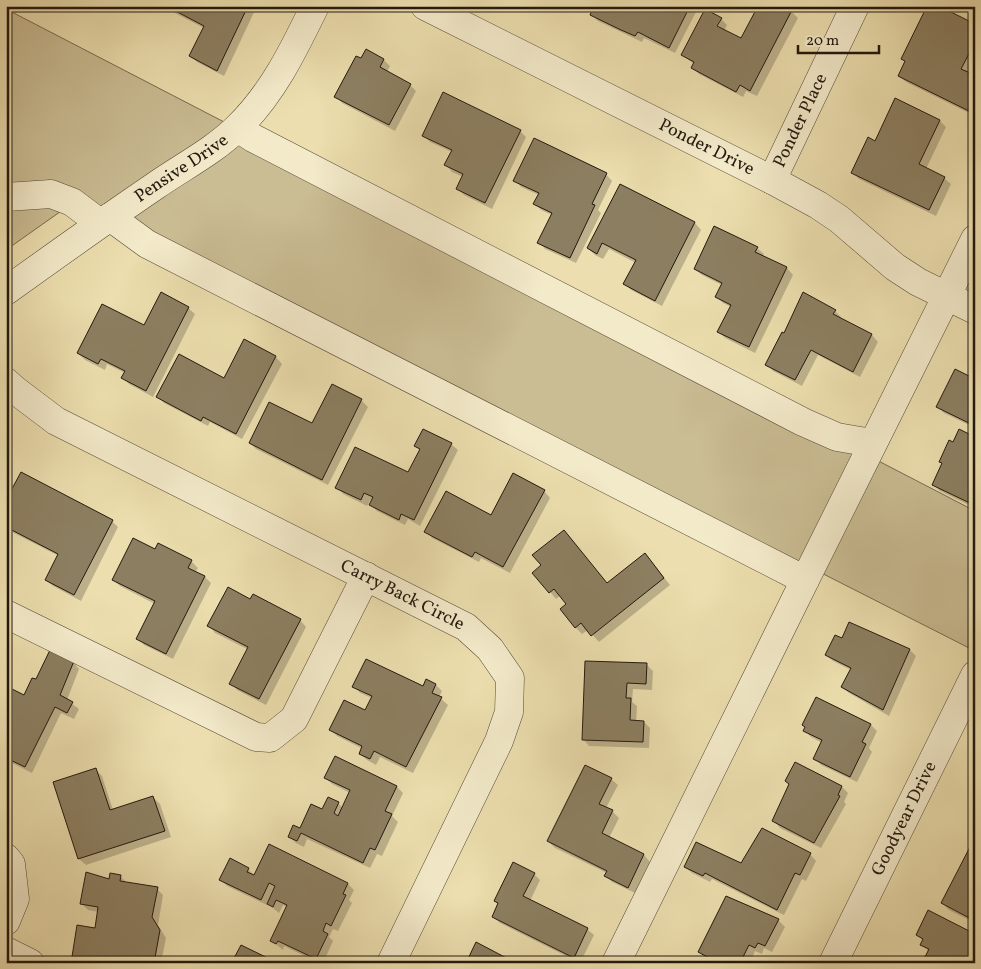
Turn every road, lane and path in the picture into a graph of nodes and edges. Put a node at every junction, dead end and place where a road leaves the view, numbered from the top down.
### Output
1 (315, 6) edge
2 (425, 6) edge
3 (850, 8) edge
4 (238, 128) junction
5 (772, 180) junction
6 (6, 197) edge
7 (105, 220) junction
8 (975, 239) edge
9 (11, 279) edge
10 (947, 296) junction
11 (975, 310) edge
12 (6, 382) edge
13 (872, 443) junction
14 (366, 576) junction
15 (805, 580) junction
16 (6, 614) edge
17 (975, 675) edge
18 (6, 858) edge
19 (6, 921) edge
20 (6, 951) edge
21 (30, 963) edge
22 (391, 963) edge
23 (616, 963) edge
24 (833, 963) edge

1 - 4 street, Pensive Drive
2 - 5 street, Ponder Drive
3 - 5 street, Ponder Place
4 - 7 street, Pensive Drive
4 - 13 street
5 - 10 street, Ponder Drive
6 - 7 street
7 - 9 street, Pensive Drive
7 - 15 street
8 - 10 street
10 - 11 street, Ponder Drive
10 - 13 street
12 - 14 street, Carry Back Circle
13 - 15 street
14 - 16 street
14 - 22 street, Carry Back Circle
15 - 23 street
17 - 24 street, Goodyear Drive
18 - 19 street
20 - 21 street

